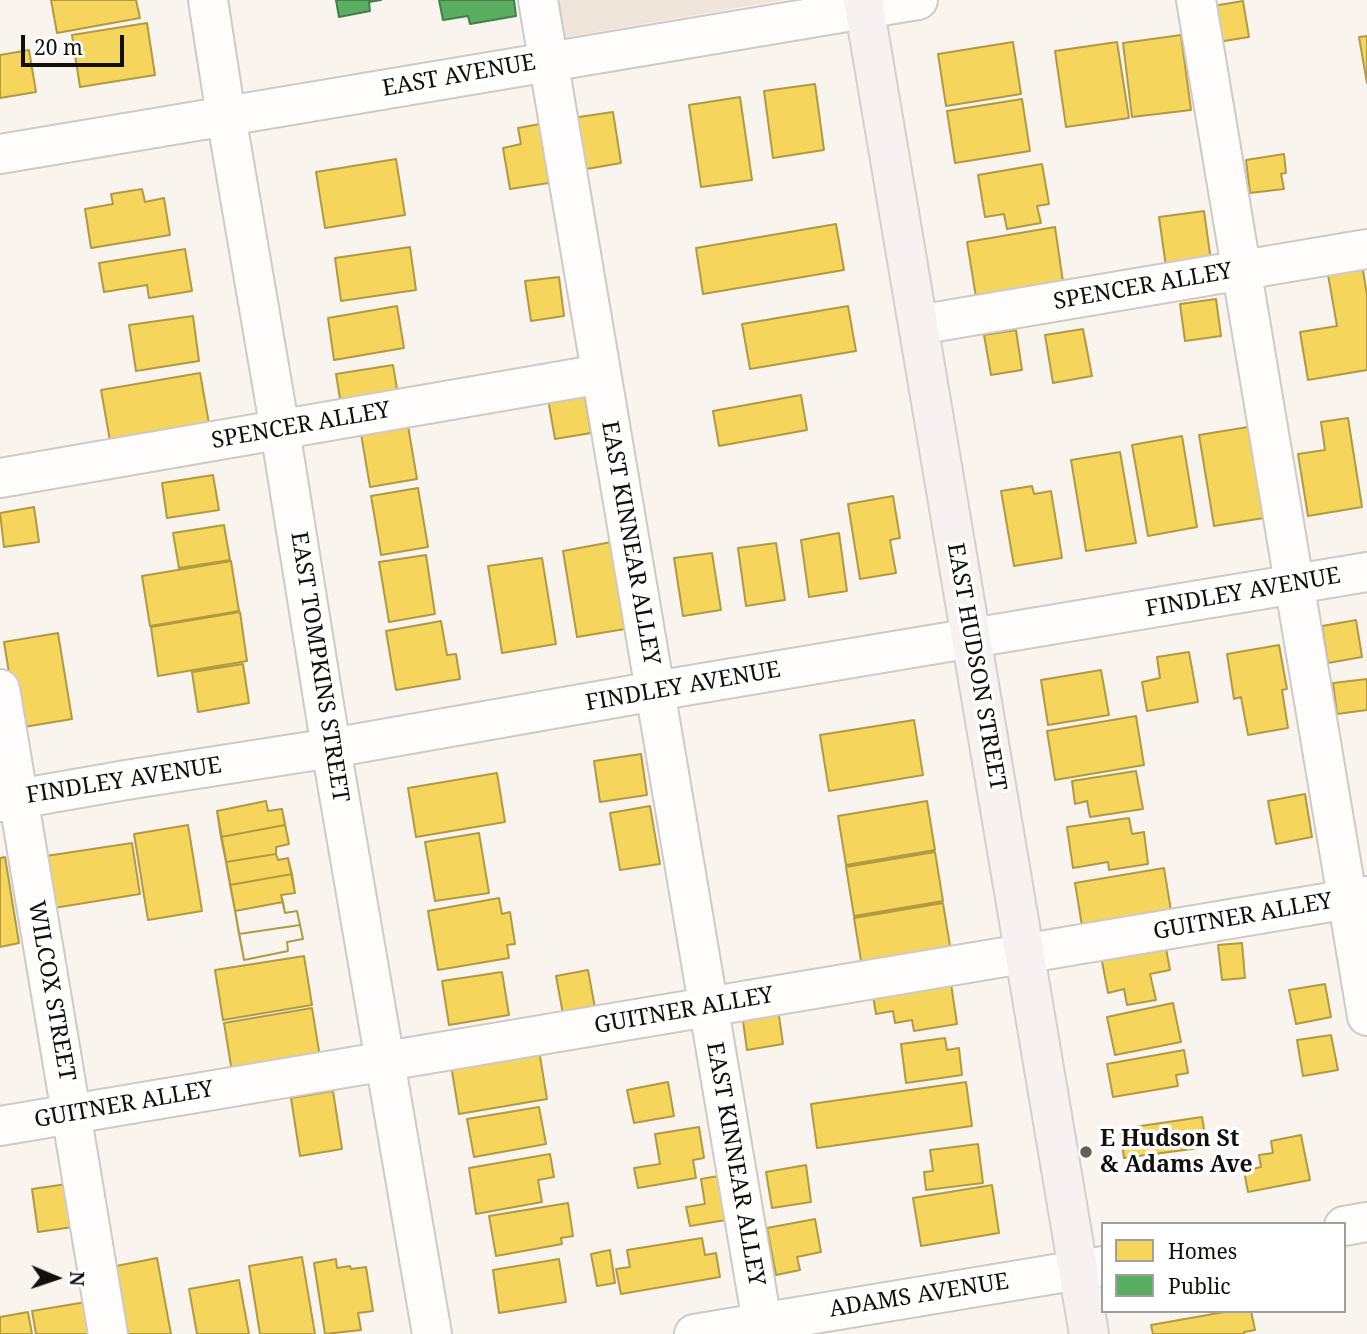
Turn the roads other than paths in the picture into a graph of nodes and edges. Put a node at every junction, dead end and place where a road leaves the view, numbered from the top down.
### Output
1 (208, 0) edge
2 (538, 0) edge
3 (918, 0) edge
4 (1196, 0) edge
5 (864, 5) edge
6 (548, 61) junction
7 (226, 116) junction
8 (0, 154) edge
9 (1367, 249) edge
10 (1242, 270) junction
11 (918, 325) junction
12 (601, 374) junction
13 (280, 430) junction
14 (0, 478) edge
15 (1367, 572) edge
16 (1294, 584) junction
17 (971, 638) junction
18 (0, 689) edge
19 (655, 691) junction
20 (331, 748) junction
21 (9, 800) edge
22 (1357, 898) edge
23 (1024, 954) junction
24 (709, 1007) junction
25 (1367, 1016) edge
26 (386, 1061) junction
27 (71, 1114) junction
28 (0, 1126) edge
29 (1367, 1222) edge
30 (1346, 1226) edge
31 (1090, 1268) edge
32 (763, 1328) edge
33 (108, 1334) edge
34 (432, 1334) edge
35 (694, 1334) edge
36 (1089, 1334) edge

1 - 7 street, EAST TOMPKINS STREET
2 - 6 street, EAST KINNEAR ALLEY
3 - 5 street, EAST AVENUE
4 - 10 street
5 - 6 street, EAST AVENUE
5 - 11 main road, EAST HUDSON STREET
6 - 7 street, EAST AVENUE
6 - 12 street, EAST KINNEAR ALLEY
7 - 8 street, EAST AVENUE
7 - 13 street, EAST TOMPKINS STREET
9 - 10 street, SPENCER ALLEY
10 - 11 street, SPENCER ALLEY
10 - 16 street
11 - 17 main road, EAST HUDSON STREET
12 - 13 street, SPENCER ALLEY
12 - 19 street, EAST KINNEAR ALLEY
13 - 14 street, SPENCER ALLEY
13 - 20 street, EAST TOMPKINS STREET
15 - 16 street, FINDLEY AVENUE
16 - 17 street, FINDLEY AVENUE
16 - 22 street
17 - 19 street, FINDLEY AVENUE
17 - 23 main road, EAST HUDSON STREET
18 - 21 street, WILCOX STREET
19 - 20 street, FINDLEY AVENUE
19 - 24 street, EAST KINNEAR ALLEY
20 - 21 street, FINDLEY AVENUE
20 - 26 street, EAST TOMPKINS STREET
21 - 27 street, WILCOX STREET
22 - 23 street, GUITNER ALLEY
22 - 25 street
23 - 24 street, GUITNER ALLEY
23 - 31 main road, EAST HUDSON STREET
24 - 26 street, GUITNER ALLEY
24 - 32 street, EAST KINNEAR ALLEY
26 - 27 street, GUITNER ALLEY
26 - 34 street, EAST TOMPKINS STREET
27 - 28 street, GUITNER ALLEY
27 - 33 street, WILCOX STREET
29 - 30 street
31 - 32 street, ADAMS AVENUE
31 - 36 main road, EAST HUDSON STREET
32 - 35 street, ADAMS AVENUE

